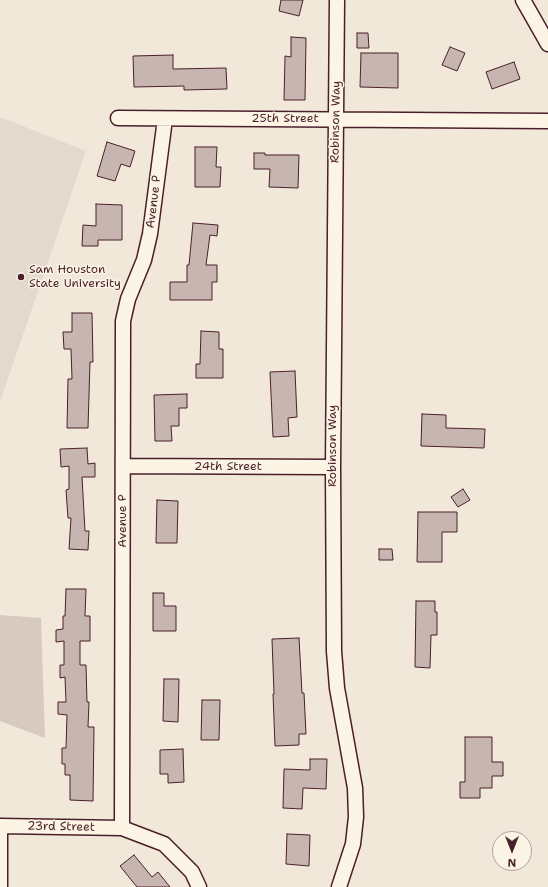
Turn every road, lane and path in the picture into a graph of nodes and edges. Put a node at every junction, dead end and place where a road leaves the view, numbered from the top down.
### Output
1 (337, 0) edge
2 (523, 0) edge
3 (548, 44) edge
4 (118, 118) dead end
5 (165, 118) junction
6 (336, 119) junction
7 (548, 121) edge
8 (123, 466) junction
9 (333, 467) junction
10 (0, 826) edge
11 (122, 828) junction
12 (0, 887) edge
13 (199, 887) edge
14 (339, 887) edge

1 - 6 street, Robinson Way
2 - 3 street
4 - 5 street, 25th Street
5 - 6 street, 25th Street
5 - 8 street, Avenue P
6 - 7 street, 25th Street
6 - 9 street, Robinson Way
8 - 9 street, 24th Street
8 - 11 street, Avenue P
9 - 14 street, Robinson Way
10 - 11 street, 23rd Street
10 - 12 street
11 - 13 street

